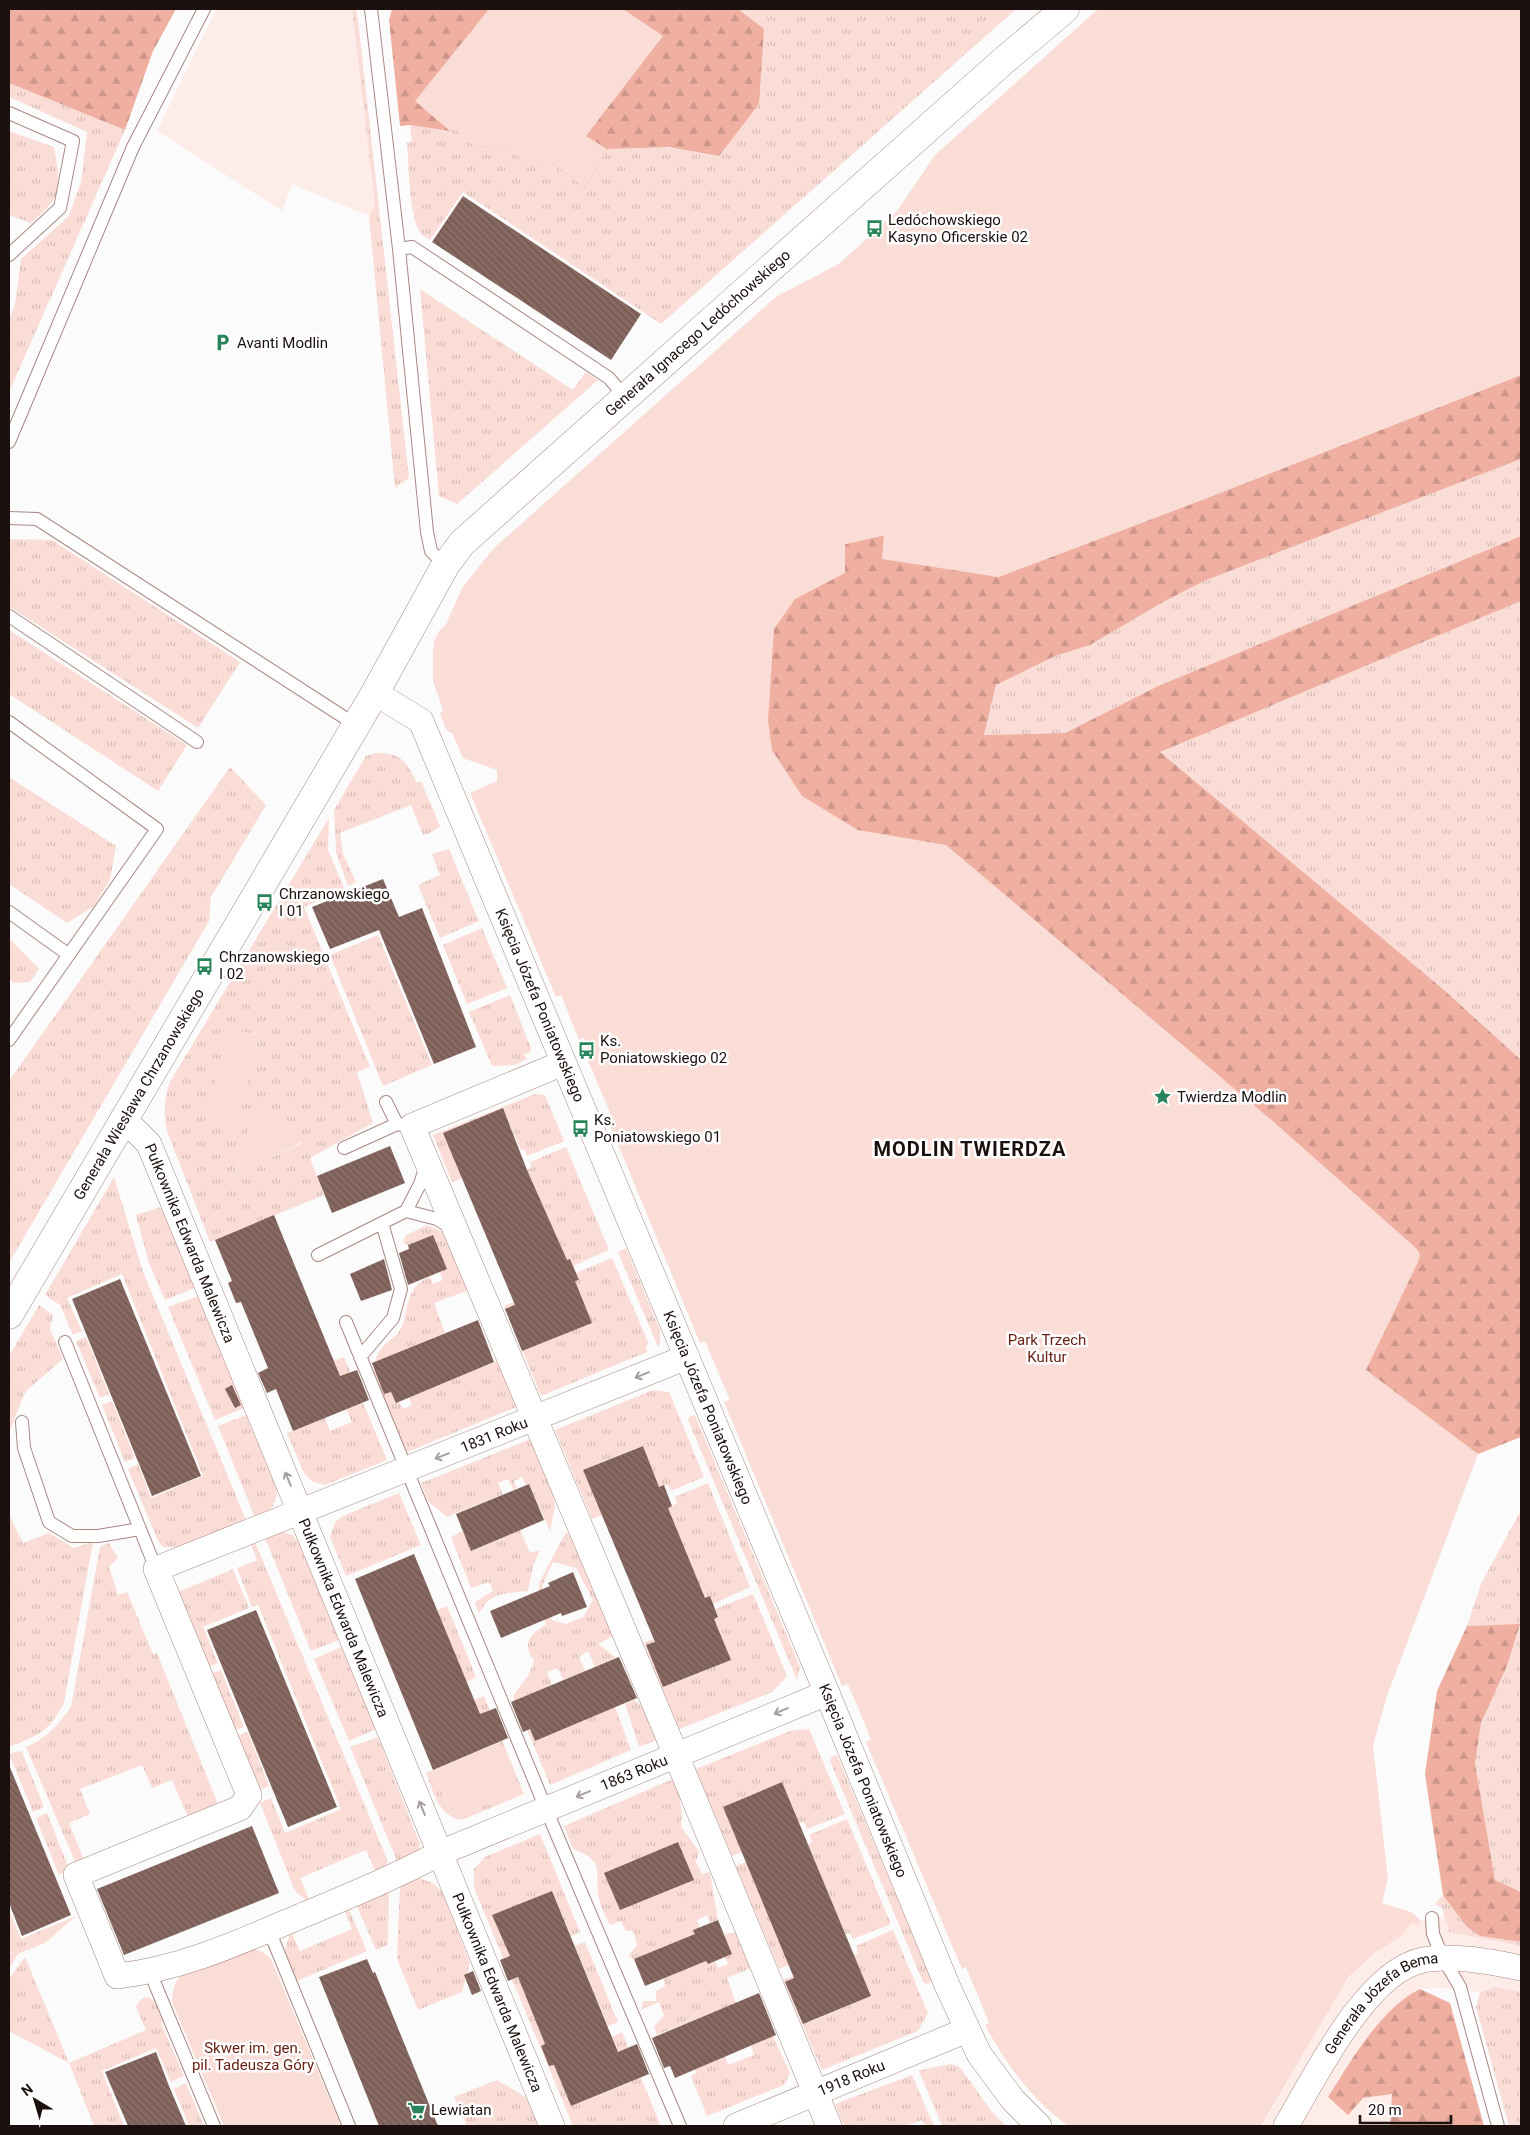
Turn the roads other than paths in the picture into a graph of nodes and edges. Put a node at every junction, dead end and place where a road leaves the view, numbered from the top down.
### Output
1 (204, 9) edge
2 (371, 9) edge
3 (1061, 10) edge
4 (9, 113) edge
5 (399, 249) junction
6 (9, 255) edge
7 (626, 397) junction
8 (9, 442) edge
9 (9, 518) edge
10 (445, 566) junction
11 (9, 616) edge
12 (375, 693) junction
13 (9, 722) edge
14 (356, 725) junction
15 (197, 742) dead end
16 (9, 912) edge
17 (69, 954) junction
18 (9, 1038) edge
19 (563, 1063) junction
20 (386, 1102) dead end
21 (123, 1118) junction
22 (405, 1125) junction
23 (344, 1148) dead end
24 (427, 1164) junction
25 (406, 1211) junction
26 (382, 1223) junction
27 (454, 1229) junction
28 (318, 1255) dead end
29 (9, 1315) edge
30 (346, 1322) dead end
31 (65, 1342) dead end
32 (360, 1357) junction
33 (687, 1357) junction
34 (534, 1419) junction
35 (22, 1422) dead end
36 (406, 1470) junction
37 (301, 1512) junction
38 (140, 1529) junction
39 (156, 1568) junction
40 (827, 1692) junction
41 (676, 1755) junction
42 (546, 1809) junction
43 (440, 1853) junction
44 (1432, 1918) dead end
45 (269, 1930) junction
46 (1442, 1958) junction
47 (1521, 1968) edge
48 (150, 1972) junction
49 (967, 2030) junction
50 (816, 2093) junction
51 (214, 2126) edge
52 (349, 2126) edge
53 (552, 2126) edge
54 (680, 2126) edge
55 (736, 2126) edge
56 (829, 2126) edge
57 (1039, 2126) edge
58 (1286, 2126) edge
59 (1498, 2126) edge

1 - 8 lane
2 - 5 lane
3 - 7 street, Generała Ignacego Ledóchowskiego
4 - 6 lane
5 - 7 lane
5 - 10 lane
7 - 10 street, Generała Ignacego Ledóchowskiego
9 - 14 lane
10 - 12 street, Generała Ignacego Ledóchowskiego
11 - 15 lane
12 - 14 street, Generała Wiesława Chrzanowskiego
12 - 19 street, Księcia Józefa Poniatowskiego
13 - 17 lane
14 - 21 street, Generała Wiesława Chrzanowskiego
16 - 17 lane
17 - 18 lane
19 - 22 street
19 - 33 street, Księcia Józefa Poniatowskiego
20 - 22 lane
21 - 29 street, Generała Wiesława Chrzanowskiego
37 -> 21 street, Pułkownika Edwarda Malewicza
22 - 23 lane
22 - 24 street
24 - 25 lane
24 - 27 street
25 - 26 lane
25 - 27 lane
26 - 28 lane
26 - 32 lane
27 - 34 street
30 - 32 lane
31 - 38 lane
32 - 36 lane
33 -> 34 street, 1831 Roku
33 - 40 street, Księcia Józefa Poniatowskiego
34 -> 36 street, 1831 Roku
34 - 41 street
35 - 38 lane
36 - 37 street, 1831 Roku
36 - 42 lane
37 - 39 street, 1831 Roku
43 -> 37 street, Pułkownika Edwarda Malewicza
38 - 39 lane
39 - 48 street, 1863 Roku
40 -> 41 street, 1863 Roku
40 - 49 street, Księcia Józefa Poniatowskiego
41 -> 42 street, 1863 Roku
41 - 50 street
42 - 43 street, 1863 Roku
42 - 54 lane
43 - 45 street, 1863 Roku
43 - 53 street, Pułkownika Edwarda Malewicza
44 - 46 lane
45 - 48 street, 1863 Roku
45 - 52 lane
46 - 47 street, Generała Józefa Bema
46 - 58 street, Generała Józefa Bema
46 - 59 lane
48 - 51 lane
49 - 50 street, 1918 Roku
49 - 57 street, Księcia Józefa Poniatowskiego
50 - 55 street, 1918 Roku
50 - 56 street

